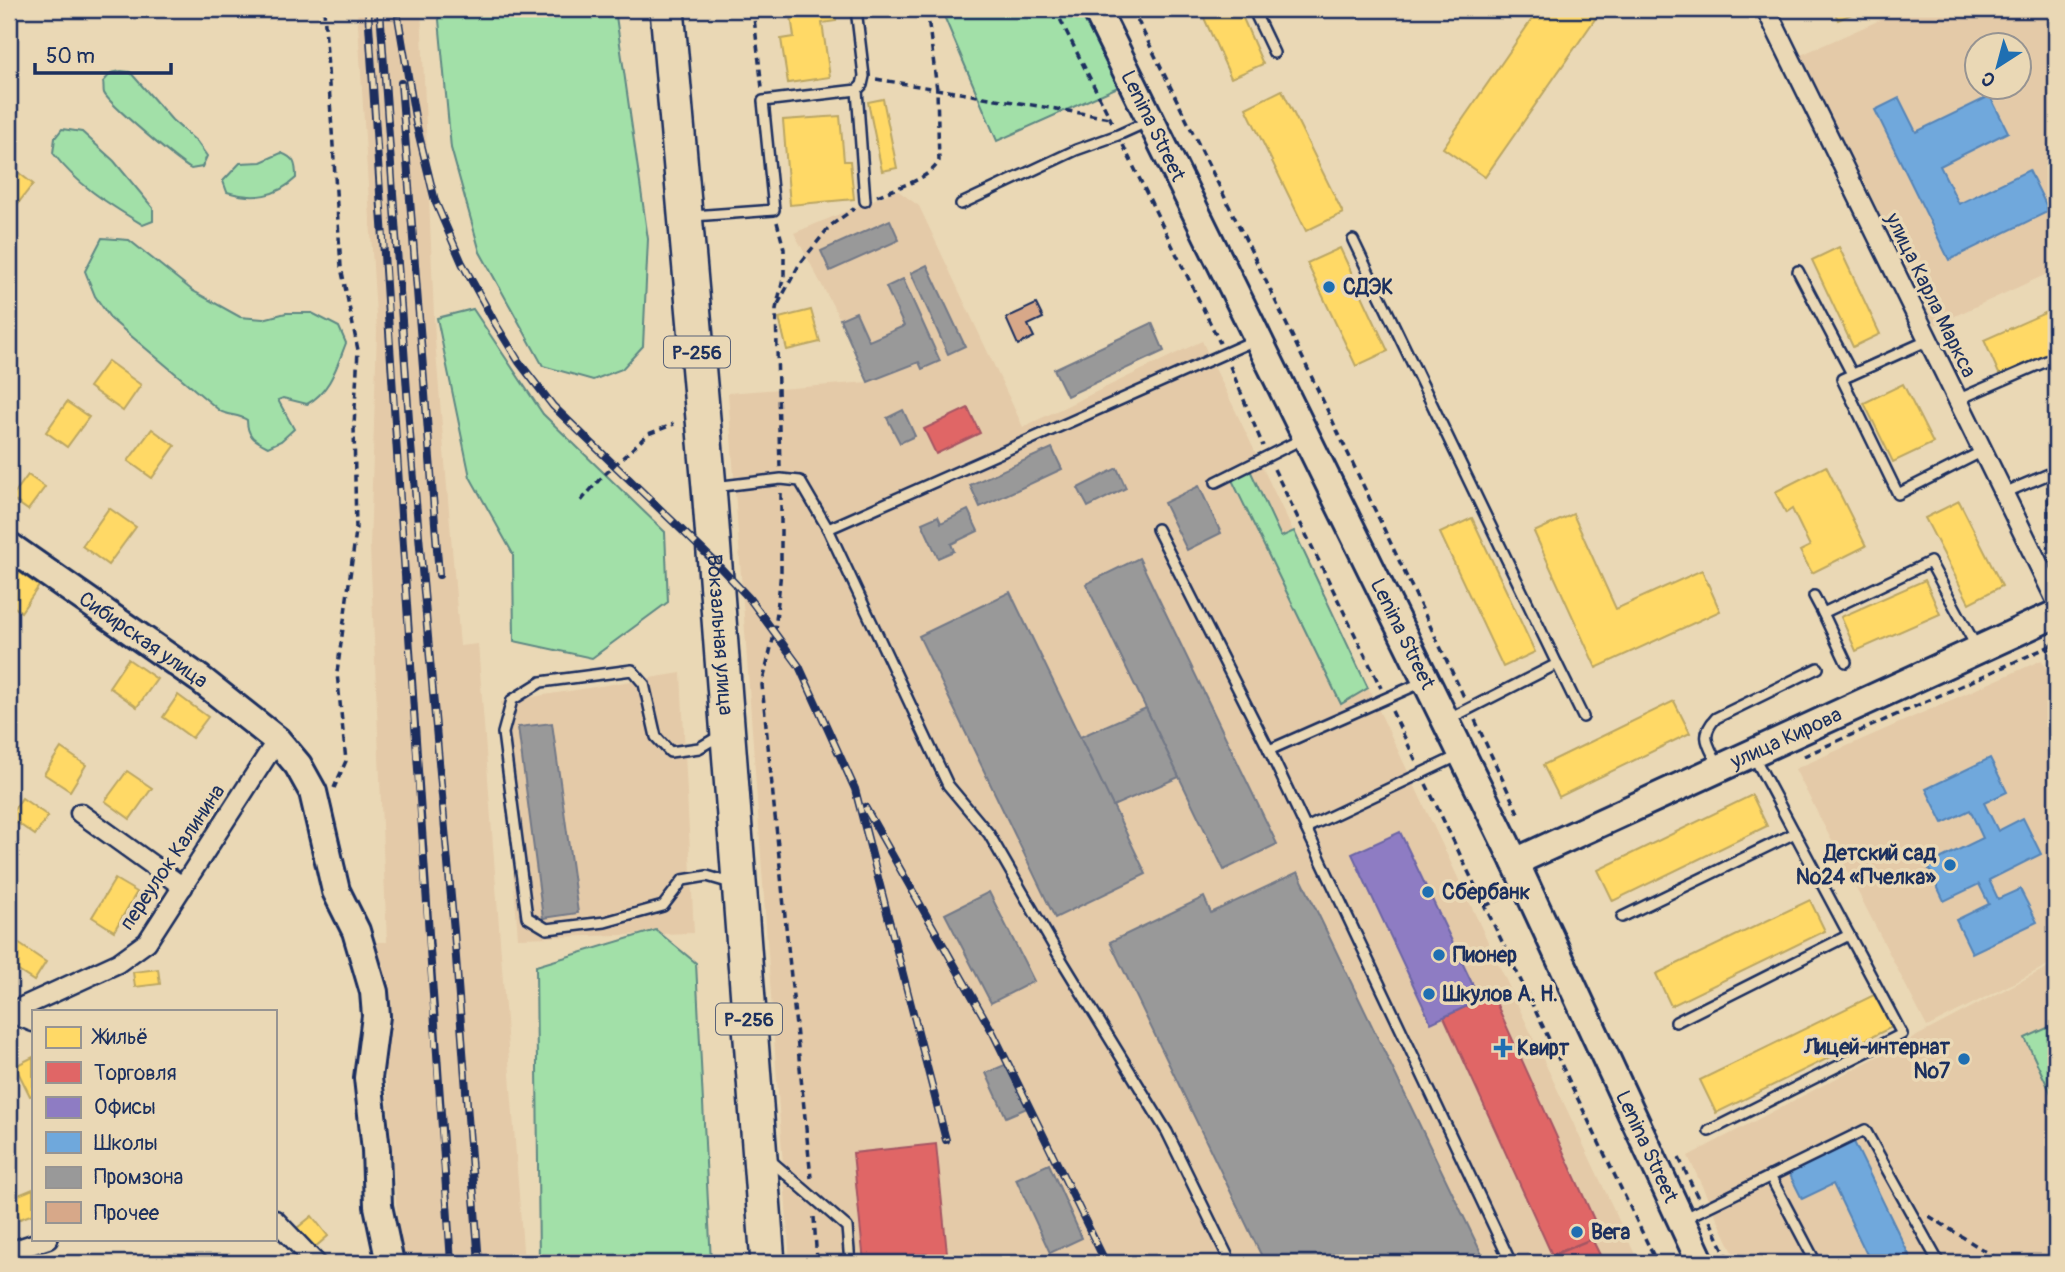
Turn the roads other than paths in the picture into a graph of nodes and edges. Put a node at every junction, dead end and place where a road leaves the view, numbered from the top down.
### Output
1 (667, 9) edge
2 (856, 9) edge
3 (1096, 9) edge
4 (1253, 9) edge
5 (1766, 9) edge
6 (1274, 53) dead end
7 (858, 90) junction
8 (1150, 121) junction
9 (866, 201) road end
10 (961, 204) dead end
11 (684, 217) junction
12 (1353, 240) dead end
13 (1798, 271) dead end
14 (1257, 339) junction
15 (1929, 340) junction
16 (2056, 357) edge
17 (1852, 374) junction
18 (1956, 400) junction
19 (1305, 437) junction
20 (1983, 451) junction
21 (2056, 471) edge
22 (1216, 482) dead end
23 (709, 487) junction
24 (2004, 494) junction
25 (828, 529) junction
26 (1157, 529) dead end
27 (9, 545) edge
28 (1814, 596) dead end
29 (2056, 600) edge
30 (1823, 613) junction
31 (2056, 614) edge
32 (1978, 650) junction
33 (1846, 662) dead end
34 (1557, 664) junction
35 (1818, 668) dead end
36 (1425, 681) junction
37 (1583, 717) dead end
38 (1445, 721) junction
39 (727, 732) junction
40 (277, 740) junction
41 (1269, 750) junction
42 (1752, 753) junction
43 (1461, 755) junction
44 (1720, 768) junction
45 (80, 813) dead end
46 (1306, 828) junction
47 (1795, 833) junction
48 (1525, 858) junction
49 (739, 886) junction
50 (183, 887) junction
51 (1622, 918) dead end
52 (1849, 935) junction
53 (9, 1012) edge
54 (32, 1022) edge
55 (1676, 1022) dead end
56 (1709, 1131) dead end
57 (760, 1151) junction
58 (1770, 1176) junction
59 (1692, 1214) junction
60 (276, 1221) edge
61 (45, 1240) edge
62 (9, 1252) edge
63 (316, 1263) edge
64 (390, 1263) edge
65 (768, 1263) edge
66 (850, 1263) edge
67 (1231, 1263) edge
68 (1511, 1263) edge
69 (1701, 1263) edge
70 (1816, 1263) edge
71 (1939, 1263) edge

1 - 11 highway, Вокзальная улица / Р-256
2 - 7 lane
3 - 8 street, Lenina Street
4 - 6 lane
5 - 15 street, улица Карла Маркса
7 - 9 lane
7 - 11 lane
8 - 10 lane
8 - 14 street, Lenina Street
11 - 23 highway, Вокзальная улица / Р-256
12 - 34 lane
13 - 17 lane
14 - 19 street, Lenina Street
14 - 25 lane
15 - 17 lane
15 - 18 street, улица Карла Маркса
16 - 18 lane
17 - 20 lane
18 - 20 street, улица Карла Маркса
19 - 22 lane
19 - 36 street, Lenina Street
20 - 24 street, улица Карла Маркса
21 - 24 lane
23 - 25 lane
23 - 39 highway, Вокзальная улица / Р-256
24 - 29 street, улица Карла Маркса
25 - 67 lane
26 - 41 lane
27 - 40 street, Сибирская улица
28 - 30 lane
30 - 32 lane
30 - 33 lane
31 - 32 street, улица Кирова
32 - 42 street, улица Кирова
34 - 37 lane
34 - 38 lane
35 - 44 lane
36 - 38 street, Lenina Street
36 - 41 lane
38 - 43 street, Lenina Street
39 - 49 highway, Вокзальная улица / Р-256
39 - 49 lane
40 - 50 street, переулок Калинина
40 - 64 street, Сибирская улица
41 - 46 lane
42 - 44 street, улица Кирова
42 - 47 lane
43 - 46 lane
43 - 48 street, Lenina Street
44 - 48 street, улица Кирова
45 - 50 street
46 - 68 lane
47 - 51 lane
47 - 52 lane
48 - 59 street, Lenina Street
49 - 57 highway, Вокзальная улица / Р-256
50 - 53 street, переулок Калинина
52 - 55 lane
52 - 56 lane
53 - 54 street
57 - 65 highway, Вокзальная улица / Р-256
57 - 66 lane
58 - 59 lane
58 - 70 lane
58 - 71 lane
59 - 69 street, Lenina Street
60 - 63 street
61 - 62 street

